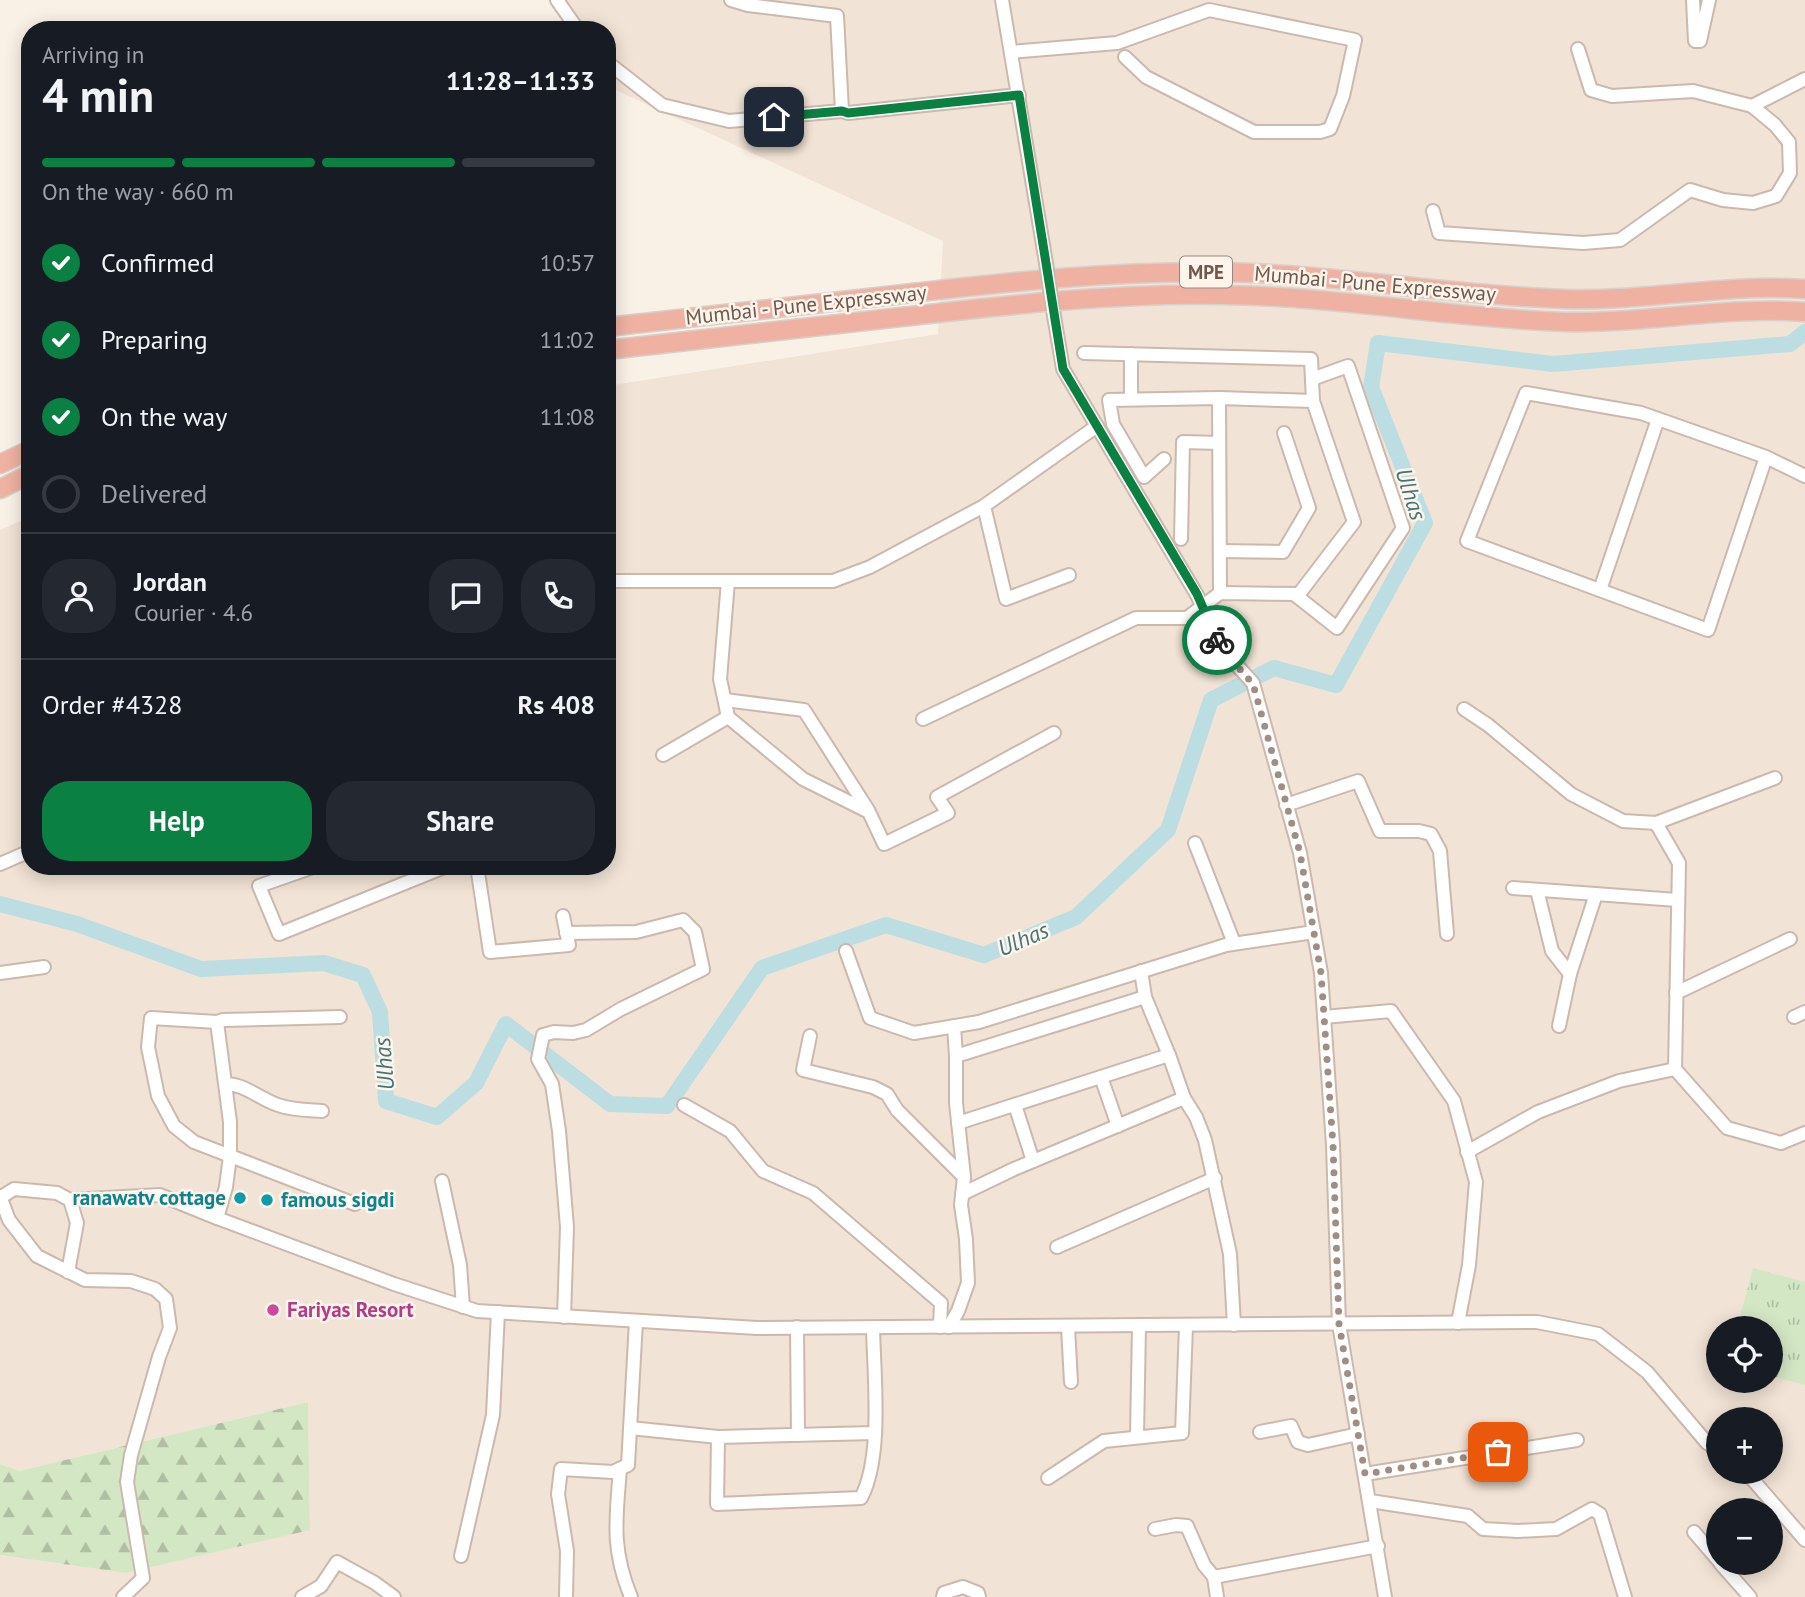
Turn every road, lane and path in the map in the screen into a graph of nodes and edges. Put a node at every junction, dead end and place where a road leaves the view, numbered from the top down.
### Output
1 (557, 0) edge
2 (731, 0) edge
3 (1002, 0) edge
4 (1693, 0) edge
5 (1709, 0) edge
6 (572, 21) edge
7 (1578, 49) dead end
8 (1011, 51) junction
9 (1125, 57) dead end
10 (616, 69) edge
11 (1805, 79) edge
12 (1019, 95) junction
13 (1752, 106) junction
14 (842, 111) junction
15 (1433, 211) dead end
16 (1805, 289) edge
17 (1800, 312) edge
18 (616, 326) edge
19 (616, 349) edge
20 (1084, 353) dead end
21 (1131, 354) junction
22 (1312, 379) junction
23 (1219, 398) junction
24 (1131, 399) junction
25 (1313, 401) junction
26 (1658, 419) junction
27 (1097, 426) junction
28 (1284, 433) dead end
29 (1219, 443) junction
30 (21, 454) edge
31 (1766, 457) junction
32 (1164, 459) dead end
33 (0, 464) edge
34 (1805, 476) edge
35 (21, 478) edge
36 (0, 489) edge
37 (984, 506) junction
38 (1181, 539) dead end
39 (1220, 551) junction
40 (1069, 575) dead end
41 (616, 580) edge
42 (729, 581) junction
43 (1600, 590) junction
44 (1220, 593) junction
45 (1294, 594) junction
46 (1202, 608) junction
47 (724, 700) junction
48 (1464, 709) dead end
49 (728, 718) junction
50 (923, 719) dead end
51 (1054, 733) dead end
52 (663, 755) dead end
53 (1774, 778) dead end
54 (1286, 805) junction
55 (869, 812) junction
56 (1656, 823) junction
57 (1195, 844) dead end
58 (21, 855) edge
59 (0, 864) edge
60 (290, 875) edge
61 (425, 875) edge
62 (478, 875) edge
63 (1513, 888) dead end
64 (1537, 890) junction
65 (1596, 894) junction
66 (1677, 900) junction
67 (563, 916) dead end
68 (1314, 932) junction
69 (566, 933) junction
70 (1447, 934) dead end
71 (1790, 939) dead end
72 (1234, 943) junction
73 (846, 951) dead end
74 (44, 967) dead end
75 (1141, 971) junction
76 (0, 972) edge
77 (1570, 974) junction
78 (1676, 993) junction
79 (1145, 997) junction
80 (340, 1017) dead end
81 (1324, 1017) junction
82 (217, 1022) junction
83 (954, 1026) junction
84 (1559, 1026) dead end
85 (810, 1036) dead end
86 (1169, 1055) junction
87 (956, 1056) junction
88 (1675, 1069) junction
89 (1101, 1077) junction
90 (227, 1084) junction
91 (1184, 1098) junction
92 (684, 1105) dead end
93 (1015, 1105) junction
94 (322, 1111) dead end
95 (958, 1123) junction
96 (1118, 1126) junction
97 (1805, 1133) edge
98 (1468, 1152) junction
99 (230, 1156) junction
100 (1033, 1161) junction
101 (964, 1177) junction
102 (1215, 1178) junction
103 (442, 1181) dead end
104 (962, 1194) junction
105 (0, 1197) edge
106 (70, 1200) junction
107 (355, 1204) dead end
108 (217, 1218) junction
109 (1057, 1247) dead end
110 (68, 1272) junction
111 (463, 1307) junction
112 (498, 1312) junction
113 (564, 1317) junction
114 (636, 1321) junction
115 (1458, 1323) junction
116 (1339, 1324) junction
117 (1234, 1325) junction
118 (1139, 1326) junction
119 (1186, 1326) junction
120 (944, 1327) junction
121 (1068, 1327) junction
122 (797, 1328) junction
123 (873, 1328) junction
124 (166, 1368) dead end
125 (154, 1380) junction
126 (1071, 1382) dead end
127 (630, 1427) junction
128 (1260, 1432) dead end
129 (874, 1433) junction
130 (1358, 1434) junction
131 (798, 1435) junction
132 (1137, 1436) junction
133 (718, 1437) junction
134 (1577, 1440) dead end
135 (1706, 1440) edge
136 (620, 1469) junction
137 (1365, 1474) junction
138 (1048, 1478) dead end
139 (1756, 1484) edge
140 (1370, 1501) junction
141 (1805, 1518) edge
142 (1793, 1526) junction
143 (1155, 1529) dead end
144 (1694, 1532) dead end
145 (1805, 1540) edge
146 (1378, 1546) junction
147 (1706, 1546) edge
148 (461, 1556) dead end
149 (1729, 1575) edge
150 (1214, 1577) junction
151 (1746, 1596) edge
152 (124, 1597) edge
153 (302, 1597) edge
154 (394, 1597) edge
155 (566, 1597) edge
156 (631, 1597) edge
157 (943, 1597) edge
158 (979, 1597) edge
159 (1217, 1597) edge
160 (1385, 1597) edge
161 (1625, 1597) edge

1 - 6 street
2 - 14 street
3 - 8 street
4 - 5 street
7 - 13 street
8 - 9 street
8 - 12 street
10 - 14 street
11 - 13 street
12 - 14 street
12 - 27 street, bridge
13 - 15 street
16 - 18 highway, Mumbai - Pune Expressway / MPE
17 - 19 highway, Mumbai - Pune Expressway / MPE
20 - 21 street
21 - 22 street
21 - 24 street
22 - 25 street
22 - 45 street
23 - 24 street
23 - 25 street
23 - 29 street
24 - 32 street
25 - 45 street
26 - 31 street
26 - 43 street
26 - 43 street
27 - 37 street
27 - 46 street
28 - 39 street
29 - 38 street
29 - 39 street
30 - 33 highway
31 - 34 street
31 - 43 street
35 - 36 highway
37 - 40 street
37 - 42 street
39 - 44 street
41 - 42 street
42 - 47 street
44 - 45 street
44 - 46 street
46 - 50 street
46 - 54 street
47 - 49 street
47 - 55 street
48 - 56 street
49 - 52 street
49 - 55 street
51 - 55 street
53 - 56 street
54 - 68 street
54 - 70 street
56 - 66 street
57 - 72 street
58 - 59 street
60 - 61 street
62 - 69 street
63 - 64 street
64 - 65 street
64 - 77 street
65 - 66 street
65 - 77 street
66 - 78 street
67 - 69 street
68 - 72 street
68 - 81 street
69 - 113 street
71 - 78 street
72 - 75 street
73 - 83 street
74 - 76 street
75 - 79 street
75 - 83 street
77 - 84 street
78 - 88 street
79 - 86 street
79 - 87 street
80 - 82 street
81 - 98 street
81 - 116 street
82 - 90 street
82 - 99 street
83 - 87 street
85 - 101 street
86 - 89 street
86 - 91 street
87 - 95 street
88 - 97 street
88 - 98 street
89 - 93 street
89 - 96 street
90 - 94 street
90 - 99 street
91 - 96 street
91 - 102 street
92 - 120 street
93 - 95 street
93 - 100 street
95 - 101 street
96 - 100 street
98 - 115 street
99 - 107 street
99 - 108 street
100 - 104 street
101 - 104 street
102 - 109 street
102 - 117 street
103 - 111 street
104 - 120 street
105 - 106 street
105 - 110 street
106 - 108 street
106 - 110 street
108 - 111 street
110 - 125 street
111 - 112 street
112 - 113 street
112 - 148 street
113 - 114 street
114 - 122 street
114 - 127 street
115 - 116 street
115 - 135 street
116 - 117 street
116 - 130 street
117 - 119 street
118 - 119 street
118 - 121 street
118 - 132 street
119 - 132 street
120 - 121 street
120 - 123 street
121 - 126 street
122 - 123 street
122 - 131 street
123 - 129 street
124 - 125 street
125 - 152 street
127 - 133 street
127 - 136 street
128 - 130 street
129 - 131 street
129 - 133 street
130 - 137 street
131 - 133 street
132 - 138 street
134 - 137 street
136 - 155 street
136 - 156 street
137 - 140 street
139 - 142 street
140 - 146 street
140 - 161 street
141 - 142 street
142 - 145 street
143 - 150 street
144 - 147 street
146 - 150 street
146 - 160 street
149 - 151 street
150 - 159 street
153 - 154 street
157 - 158 street

